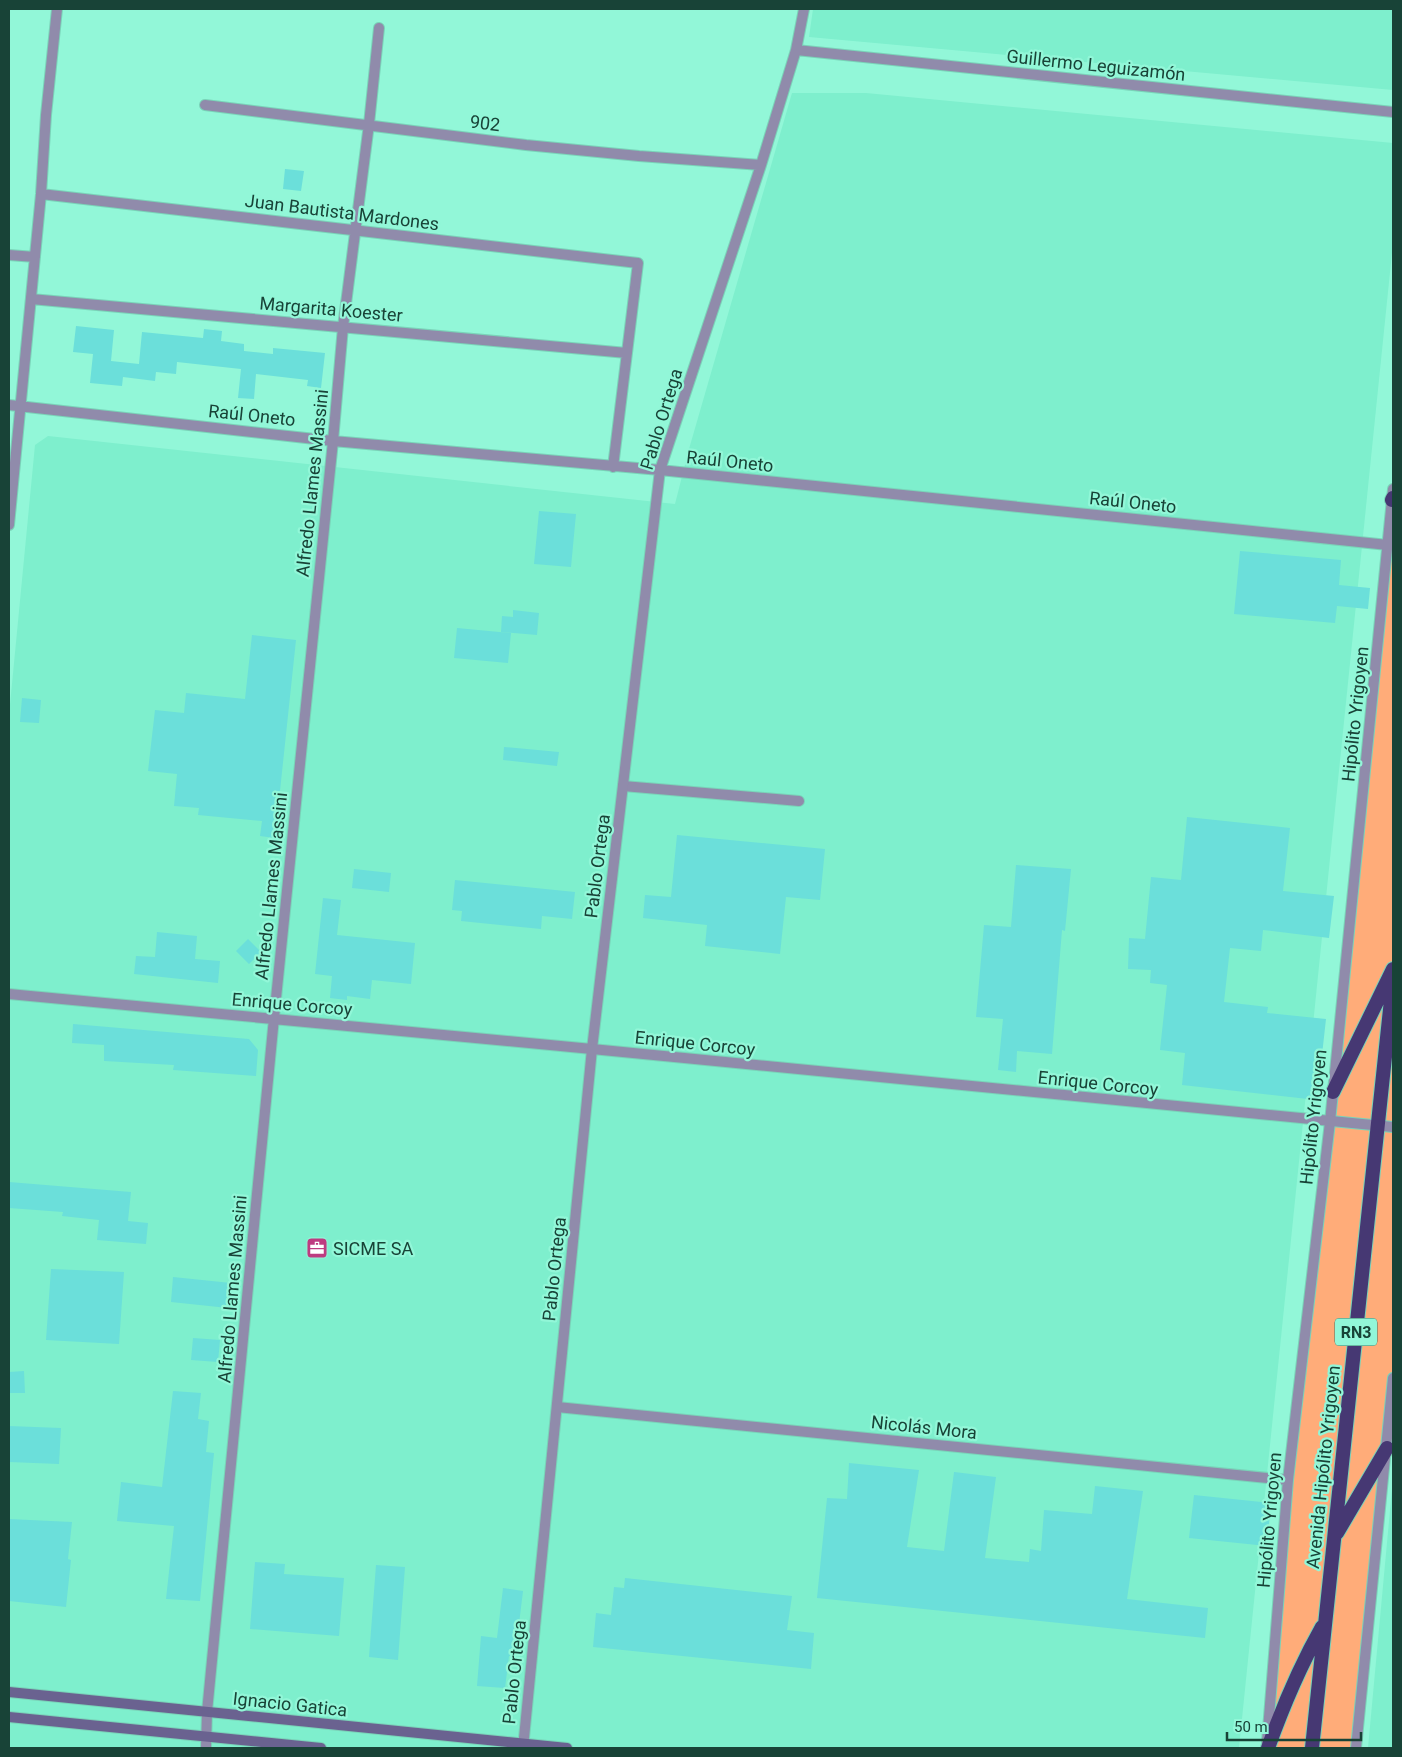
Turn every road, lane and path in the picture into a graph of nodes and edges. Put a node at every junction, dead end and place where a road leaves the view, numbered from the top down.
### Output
1 (58, 9) edge
2 (804, 9) edge
3 (379, 28) dead end
4 (796, 50) junction
5 (205, 105) dead end
6 (1393, 112) edge
7 (369, 124) junction
8 (761, 165) junction
9 (41, 194) junction
10 (355, 230) junction
11 (9, 255) edge
12 (35, 257) junction
13 (31, 298) junction
14 (343, 327) junction
15 (628, 353) junction
16 (9, 405) edge
17 (20, 406) junction
18 (333, 440) junction
19 (613, 467) junction
20 (660, 470) junction
21 (1393, 496) edge
22 (9, 525) edge
23 (1388, 545) junction
24 (623, 786) junction
25 (798, 801) dead end
26 (1393, 969) edge
27 (1393, 981) edge
28 (9, 994) edge
29 (274, 1018) junction
30 (592, 1049) junction
31 (1333, 1092) junction
32 (1330, 1122) junction
33 (1378, 1126) junction
34 (1393, 1128) edge
35 (1393, 1378) edge
36 (557, 1407) junction
37 (1391, 1427) edge
38 (1386, 1448) junction
39 (1288, 1480) junction
40 (1334, 1538) junction
41 (1326, 1620) junction
42 (9, 1692) edge
43 (207, 1712) junction
44 (9, 1717) edge
45 (207, 1737) junction
46 (524, 1746) edge
47 (206, 1748) edge
48 (321, 1748) edge
49 (567, 1748) edge
50 (1267, 1748) edge
51 (1312, 1748) edge
52 (1356, 1748) edge

1 - 9 street
2 - 4 street, Pablo Ortega
3 - 7 street, Alfredo Llames Massini
4 - 6 street, Guillermo Leguizamón
4 - 8 street, Pablo Ortega
5 - 7 street, 902
7 - 8 street, 902
7 - 10 street, Alfredo Llames Massini
8 - 20 street, Pablo Ortega
9 - 10 street, Juan Bautista Mardones
9 - 12 street
10 - 14 street, Alfredo Llames Massini
10 - 15 street, Juan Bautista Mardones
11 - 12 street
12 - 13 street
13 - 14 street, Margarita Koester
13 - 17 street
14 - 15 street, Margarita Koester
14 - 18 street, Alfredo Llames Massini
15 - 19 street
16 - 17 street, Raúl Oneto
17 - 18 street, Raúl Oneto
17 - 22 street
18 - 19 street, Raúl Oneto
18 - 29 street, Alfredo Llames Massini
19 - 20 street, Raúl Oneto
20 - 23 street, Raúl Oneto
20 - 24 street, Pablo Ortega
21 - 23 street, Hipólito Yrigoyen
23 - 31 street, Hipólito Yrigoyen
24 - 25 street
24 - 30 street, Pablo Ortega
26 - 31 highway
27 - 33 highway, Avenida Hipólito Yrigoyen / RN3
28 - 29 street, Enrique Corcoy
29 - 30 street, Enrique Corcoy
29 - 43 street, Alfredo Llames Massini
30 - 32 street, Enrique Corcoy
30 - 36 street, Pablo Ortega
31 - 32 street, Hipólito Yrigoyen
32 - 33 street, Enrique Corcoy
32 - 39 street, Hipólito Yrigoyen
33 - 34 street, Enrique Corcoy
33 - 40 highway, Avenida Hipólito Yrigoyen / RN3
35 - 37 street
36 - 39 street, Nicolás Mora
36 - 46 street, Pablo Ortega
37 - 38 street
38 - 40 highway
38 - 52 street
39 - 50 street, Hipólito Yrigoyen
40 - 41 highway, Avenida Hipólito Yrigoyen / RN3
41 - 50 highway
41 - 51 highway, Avenida Hipólito Yrigoyen / RN3
42 - 43 main road, Ignacio Gatica
43 - 45 street, Alfredo Llames Massini
43 - 46 main road, Ignacio Gatica
44 - 45 main road
45 - 47 street, Alfredo Llames Massini
45 - 48 main road
46 - 49 main road, Ignacio Gatica

